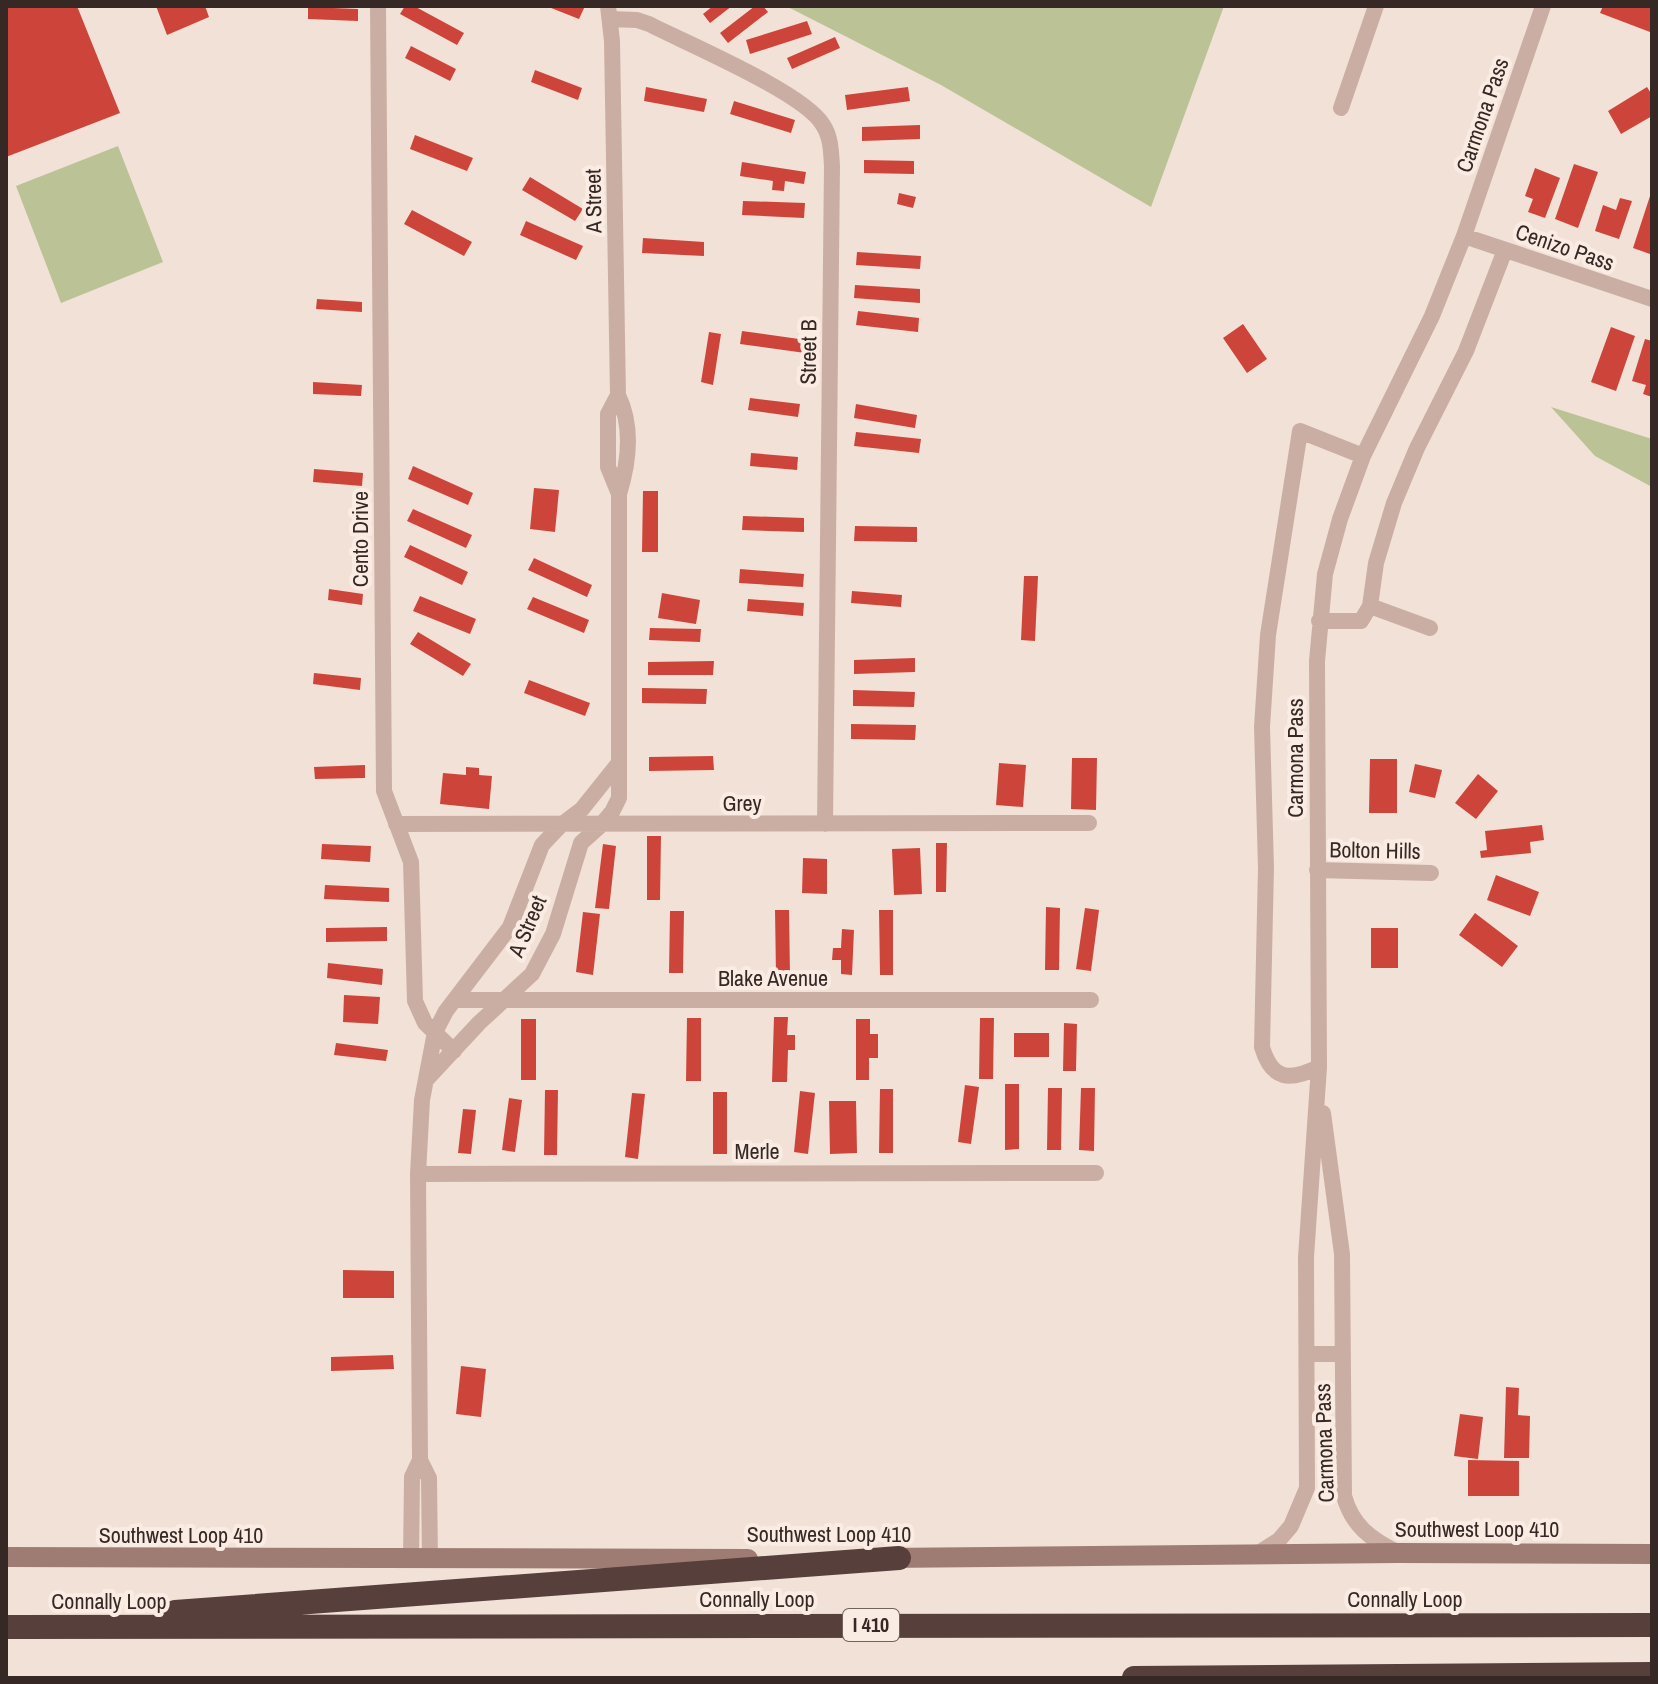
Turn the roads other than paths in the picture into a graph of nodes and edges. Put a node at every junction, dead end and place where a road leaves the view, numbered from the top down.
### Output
1 (378, 6) edge
2 (1376, 6) edge
3 (1543, 6) edge
4 (609, 13) edge
5 (1341, 108) dead end
6 (1464, 236) junction
7 (1505, 250) junction
8 (1652, 299) edge
9 (1363, 456) junction
10 (1370, 606) junction
11 (1319, 621) junction
12 (1430, 628) dead end
13 (618, 764) junction
14 (1089, 823) dead end
15 (396, 824) junction
16 (825, 824) junction
17 (561, 825) junction
18 (601, 825) junction
19 (1317, 870) junction
20 (1431, 873) dead end
21 (455, 1000) junction
22 (507, 1000) junction
23 (1091, 1000) dead end
24 (435, 1032) junction
25 (454, 1051) junction
26 (1319, 1067) junction
27 (426, 1080) junction
28 (1096, 1173) dead end
29 (418, 1174) junction
30 (1307, 1354) junction
31 (1343, 1354) junction
32 (1398, 1553) junction
33 (1652, 1554) edge
34 (1255, 1556) junction
35 (6, 1557) edge
36 (899, 1558) junction
37 (420, 1560) junction
38 (1652, 1625) edge
39 (6, 1627) edge
40 (90, 1627) junction
41 (1652, 1674) edge
42 (1134, 1678) edge

1 - 15 street, Cento Drive
2 - 5 street
3 - 6 street, Carmona Pass
4 - 13 street, A Street
4 - 16 street, Street B
6 - 7 street, Cenizo Pass
6 - 9 street, Carmona Pass
7 - 8 street, Cenizo Pass
7 - 10 street
9 - 11 street, Carmona Pass
9 - 26 street
10 - 11 street
10 - 12 street
11 - 19 street, Carmona Pass
13 - 17 street, A Street
13 - 18 street, A Street
14 - 16 street, Grey
15 - 17 street, Grey
15 - 24 street, Cento Drive
16 - 18 street, Grey
17 - 18 street, Grey
17 - 21 street, A Street
18 - 22 street, A Street
19 - 20 street, Bolton Hills
19 - 26 street, Carmona Pass
21 - 22 street, Blake Avenue
21 - 24 street, A Street
22 - 23 street, Blake Avenue
22 - 25 street, A Street
24 - 25 street, Cento Drive
24 - 27 street, A Street
25 - 27 street, A Street
26 - 30 street, Carmona Pass
26 - 31 street, Carmona Pass
27 - 29 street, A Street
28 - 29 street, Merle
29 - 37 street, A Street
30 - 31 street, Carmona Pass
30 - 34 street, Carmona Pass
31 - 32 street, Carmona Pass
32 - 33 main road, Southwest Loop 410
32 - 34 main road, Southwest Loop 410
34 - 36 main road, Southwest Loop 410
35 - 37 main road, Southwest Loop 410
36 - 37 main road, Southwest Loop 410
36 - 40 highway
38 - 40 highway, Connally Loop / I 410
39 - 40 highway, Connally Loop / I 410
41 - 42 highway

